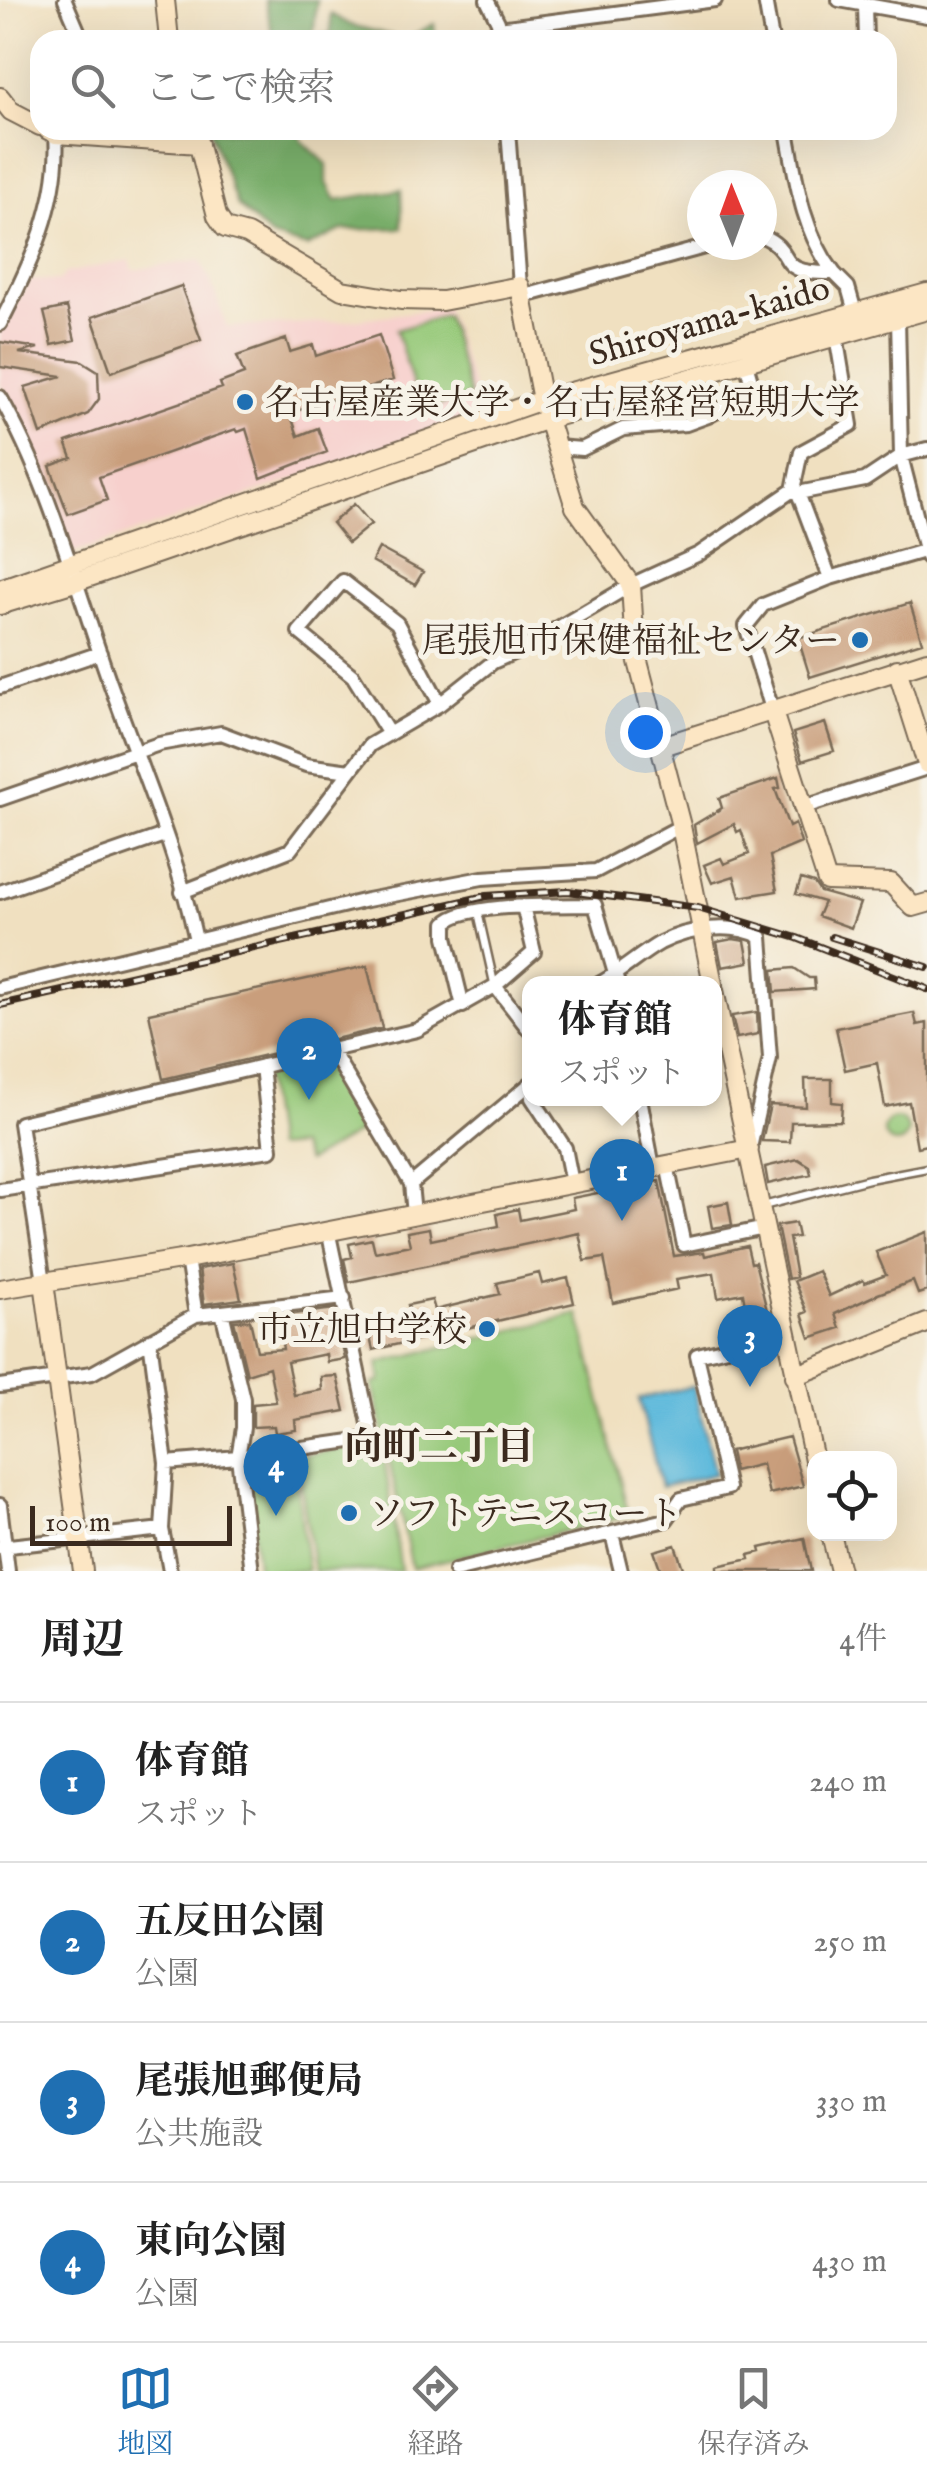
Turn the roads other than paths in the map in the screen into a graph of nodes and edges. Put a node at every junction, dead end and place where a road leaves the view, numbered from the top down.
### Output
1 (65, 0) edge
2 (165, 0) edge
3 (487, 0) edge
4 (715, 0) edge
5 (765, 0) edge
6 (838, 0) edge
7 (865, 5) junction
8 (927, 16) edge
9 (78, 30) edge
10 (167, 30) edge
11 (498, 30) edge
12 (524, 30) edge
13 (770, 30) edge
14 (866, 30) edge
15 (0, 96) edge
16 (30, 121) edge
17 (51, 140) edge
18 (198, 140) edge
19 (509, 140) edge
20 (789, 140) edge
21 (777, 246) edge
22 (687, 251) edge
23 (834, 273) junction
24 (520, 292) junction
25 (927, 292) edge
26 (927, 310) edge
27 (855, 312) junction
28 (898, 318) junction
29 (0, 324) edge
30 (836, 335) junction
31 (745, 360) junction
32 (0, 396) edge
33 (545, 410) junction
34 (556, 447) junction
35 (927, 449) edge
36 (901, 456) junction
37 (795, 491) junction
38 (926, 552) edge
39 (73, 574) junction
40 (830, 578) junction
41 (631, 585) junction
42 (0, 589) edge
43 (0, 605) edge
44 (100, 653) junction
45 (927, 660) edge
46 (898, 670) junction
47 (0, 687) edge
48 (440, 704) junction
49 (772, 710) junction
50 (389, 734) junction
51 (662, 746) junction
52 (134, 752) junction
53 (927, 766) edge
54 (350, 771) junction
55 (0, 799) edge
56 (801, 808) junction
57 (681, 826) junction
58 (164, 836) junction
59 (0, 892) edge
60 (182, 892) junction
61 (927, 903) edge
62 (523, 906) junction
63 (478, 911) junction
64 (703, 931) junction
65 (196, 940) junction
66 (616, 976) edge
67 (621, 976) edge
68 (712, 976) edge
69 (495, 986) junction
70 (0, 988) edge
71 (463, 1006) junction
72 (522, 1021) edge
73 (722, 1024) edge
74 (332, 1052) junction
75 (262, 1066) junction
76 (522, 1097) edge
77 (539, 1106) edge
78 (642, 1106) edge
79 (749, 1150) junction
80 (660, 1166) junction
81 (927, 1168) edge
82 (572, 1183) junction
83 (410, 1184) junction
84 (30, 1186) junction
85 (0, 1190) edge
86 (761, 1206) junction
87 (414, 1214) junction
88 (765, 1228) junction
89 (328, 1230) junction
90 (187, 1259) junction
91 (44, 1282) junction
92 (0, 1289) edge
93 (344, 1298) junction
94 (222, 1312) junction
95 (196, 1315) junction
96 (927, 1323) edge
97 (787, 1334) junction
98 (150, 1340) junction
99 (795, 1376) junction
100 (57, 1378) junction
101 (0, 1386) edge
102 (812, 1451) edge
103 (238, 1457) junction
104 (166, 1463) junction
105 (0, 1505) edge
106 (162, 1529) junction
107 (612, 1534) junction
108 (78, 1539) junction
109 (833, 1541) edge
110 (3, 1546) edge
111 (8, 1571) edge
112 (82, 1571) edge
113 (170, 1571) edge
114 (252, 1571) edge
115 (455, 1571) edge
116 (621, 1571) edge
117 (840, 1571) edge

1 - 9 street
2 - 10 street
3 - 11 street
4 - 12 street
5 - 13 street
6 - 7 street
7 - 8 street
7 - 14 street
15 - 16 street
17 - 29 street
18 - 24 street
19 - 24 street
20 - 23 street
21 - 23 street
22 - 24 street
23 - 27 street
24 - 33 street
25 - 27 street, Shiroyama-kaido
26 - 28 street, Shiroyama-kaido
27 - 33 street, Shiroyama-kaido
28 - 30 street, Shiroyama-kaido
28 - 36 street
30 - 31 street, Shiroyama-kaido
30 - 37 street
31 - 33 street, Shiroyama-kaido
31 - 34 street
32 - 39 street
33 - 34 street
33 - 39 street, Shiroyama-kaido
34 - 41 street
35 - 36 street
36 - 37 street
36 - 38 street
37 - 40 street
37 - 41 street
38 - 40 street
39 - 42 street, Shiroyama-kaido
39 - 43 street, Shiroyama-kaido
39 - 44 street
40 - 49 street
41 - 48 street
41 - 51 street
44 - 47 street
44 - 52 street
45 - 46 street
46 - 49 street
46 - 53 street
48 - 50 street
48 - 50 street
49 - 51 street
49 - 56 street
50 - 54 street
51 - 57 street
52 - 54 street
52 - 55 street
52 - 58 street
53 - 56 street
54 - 60 street
56 - 61 street
57 - 64 street
57 - 65 street
58 - 59 street
58 - 60 street
60 - 65 street
62 - 63 street
62 - 66 street
62 - 69 street
63 - 69 lane
63 - 71 street
64 - 67 street
64 - 68 street
64 - 79 street
65 - 70 street
69 - 71 street
69 - 72 street
71 - 74 street
73 - 79 street
74 - 75 street
74 - 83 street
75 - 84 street
75 - 84 street
76 - 83 street
77 - 82 street
78 - 80 street
79 - 80 street
79 - 86 street
80 - 82 street
80 - 88 street
81 - 86 lane
82 - 87 street
83 - 87 street
84 - 85 street
84 - 91 street
86 - 88 street
87 - 89 street
88 - 97 street
89 - 90 street
89 - 93 street
90 - 91 street
90 - 95 street
91 - 92 street
91 - 100 street
93 - 94 street
93 - 103 street
94 - 95 street
94 - 103 street
95 - 98 street
96 - 99 street
97 - 99 street
97 - 107 street
98 - 100 street
98 - 104 street
99 - 102 street
100 - 101 street
100 - 108 street
103 - 104 street
103 - 114 street
104 - 106 street
105 - 110 street
106 - 108 street
106 - 113 street
107 - 115 street
107 - 116 street
108 - 110 street
108 - 112 street
109 - 117 street
110 - 111 street

